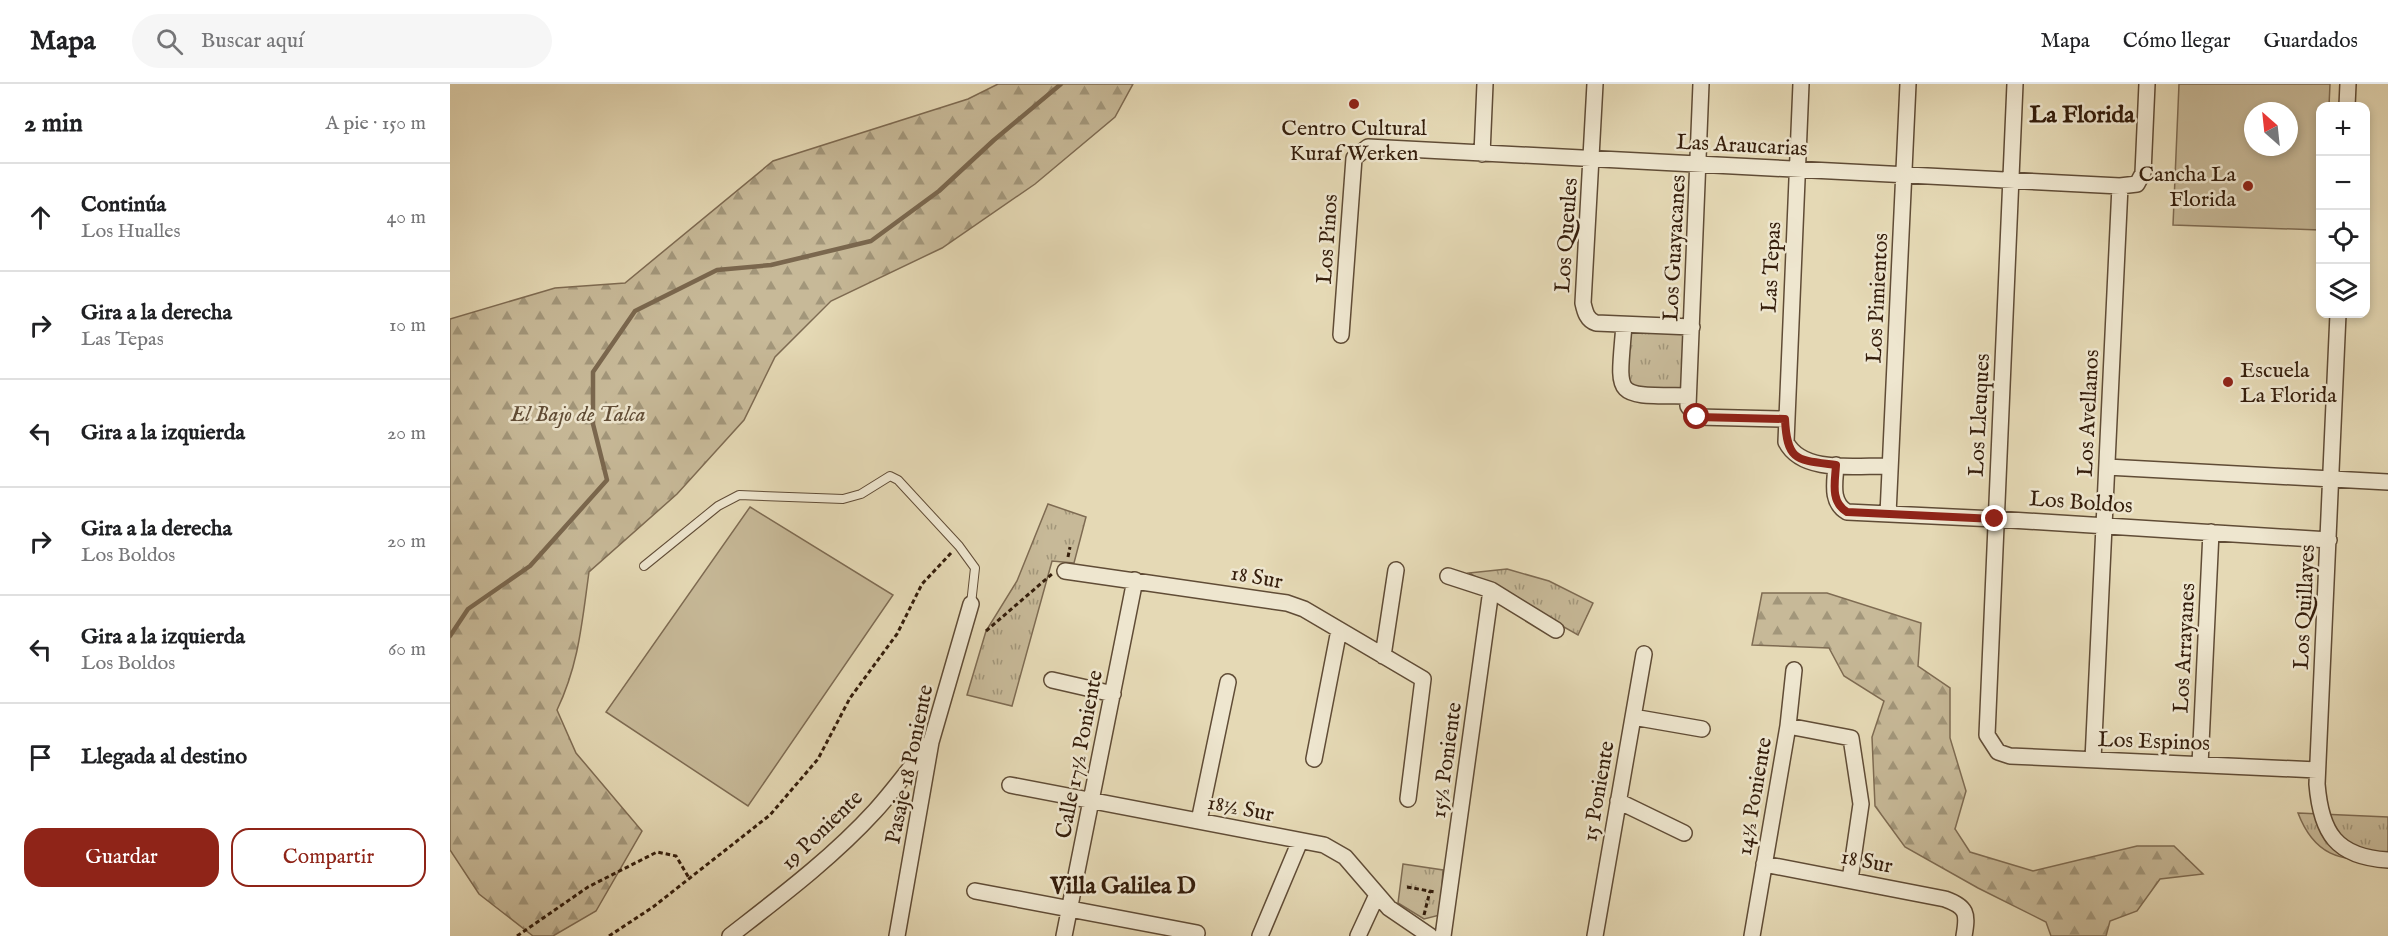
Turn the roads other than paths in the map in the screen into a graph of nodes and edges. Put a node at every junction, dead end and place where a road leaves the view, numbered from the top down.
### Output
1 (1485, 84) edge
2 (1595, 84) edge
3 (1701, 84) edge
4 (1801, 84) edge
5 (1908, 84) edge
6 (2015, 84) edge
7 (2147, 84) edge
8 (2348, 84) edge
9 (2347, 102) edge
10 (1362, 149) joint
11 (1482, 154) junction
12 (1592, 159) junction
13 (1699, 164) junction
14 (1797, 168) junction
15 (1904, 175) junction
16 (2011, 181) junction
17 (2120, 186) junction
18 (2338, 318) edge
19 (1624, 325) junction
20 (1692, 327) junction
21 (1341, 335) dead end
22 (1688, 396) junction
23 (1785, 419) junction
24 (1836, 465) junction
25 (1890, 466) junction
26 (2107, 467) junction
27 (2331, 480) junction
28 (2388, 482) edge
29 (1888, 514) junction
30 (1995, 519) junction
31 (2104, 525) junction
32 (2211, 532) junction
33 (2329, 540) junction
34 (644, 566) dead end
35 (1396, 570) dead end
36 (1065, 571) dead end
37 (1448, 576) dead end
38 (1135, 580) junction
39 (1491, 590) junction
40 (971, 604) joint
41 (1339, 630) junction
42 (1556, 630) dead end
43 (1644, 654) dead end
44 (1383, 656) junction
45 (1794, 670) dead end
46 (1052, 681) dead end
47 (1228, 682) dead end
48 (1113, 694) junction
49 (1633, 717) junction
50 (1788, 726) junction
51 (1702, 729) dead end
52 (931, 742) junction
53 (1993, 746) joint
54 (1314, 759) dead end
55 (2093, 760) junction
56 (2200, 765) junction
57 (2317, 770) junction
58 (1010, 785) dead end
59 (1408, 799) dead end
60 (1093, 800) junction
61 (1618, 801) junction
62 (1199, 821) junction
63 (1684, 833) dead end
64 (1300, 841) junction
65 (2388, 860) edge
66 (1764, 864) junction
67 (1850, 880) junction
68 (975, 891) dead end
69 (1376, 897) junction
70 (1070, 908) junction
71 (1197, 933) dead end
72 (1425, 933) edge
73 (730, 936) edge
74 (897, 936) edge
75 (1064, 936) edge
76 (1260, 936) edge
77 (1358, 936) edge
78 (1443, 936) edge
79 (1595, 936) edge
80 (1752, 936) edge
81 (1965, 936) edge

1 - 11 street
2 - 12 street, Los Queules
3 - 13 street, Los Guayacanes
4 - 14 street, Las Tepas
5 - 15 street, Los Pimientos
6 - 16 street, Los Lleuques
7 - 17 street
8 - 9 street
10 - 11 street, Las Araucarias
10 - 21 street, Los Pinos
11 - 12 street, Las Araucarias
12 - 13 street, Las Araucarias
12 - 19 street, Los Queules
13 - 14 street, Las Araucarias
13 - 20 street, Los Guayacanes
14 - 15 street, Las Araucarias
14 - 23 street, Las Tepas
15 - 16 street, Las Araucarias
15 - 25 street, Los Pimientos
16 - 17 street, Las Araucarias
16 - 30 street, Los Lleuques
17 - 26 street, Los Avellanos
18 - 27 street, Los Quillayes
19 - 20 street, Los Queules
19 - 22 street
20 - 22 street, Los Guayacanes
22 - 23 street, Los Guayacanes
23 - 24 street, Las Tepas
24 - 25 street
24 - 29 street, Los Boldos
25 - 29 street, Los Pimientos
26 - 27 street, Los Boldos
26 - 31 street, Los Avellanos
27 - 28 street, Los Boldos
27 - 33 street, Los Quillayes
29 - 30 street, Los Boldos
30 - 31 street, Los Boldos
30 - 53 street, Los Lleuques
31 - 32 street, Los Boldos
31 - 55 street, Los Avellanos
32 - 33 street, Los Boldos
32 - 56 street, Los Arrayanes
33 - 57 street, Los Quillayes
34 - 40 lane
35 - 44 street
36 - 38 street, 18 Sur
37 - 39 street
38 - 41 street, 18 Sur
38 - 48 street, Calle 17½ Poniente
39 - 42 street
39 - 78 street, 15½ Poniente
40 - 52 street, Pasaje 18 Poniente
41 - 44 street, 18 Sur
41 - 54 street
43 - 49 street, 15 Poniente
44 - 59 street, 18 Sur
45 - 50 street
46 - 48 street
47 - 62 street
48 - 60 street, Calle 17½ Poniente
49 - 51 street
49 - 61 street, 15 Poniente
50 - 66 street, 14½ Poniente
50 - 67 street, 14½ Poniente
52 - 73 street, 19 Poniente
52 - 74 street, Pasaje 18 Poniente
53 - 55 street, Los Espinos
55 - 56 street, Los Espinos
56 - 57 street, Los Espinos
57 - 65 street, Los Quillayes
58 - 60 street, 18½ Sur
60 - 62 street, 18½ Sur
60 - 70 street, Calle 17½ Poniente
61 - 63 street
61 - 79 street, 15 Poniente
62 - 64 street, 18½ Sur
64 - 69 street, 18½ Sur
64 - 76 street
66 - 67 street, 18 Sur
66 - 80 street, 14½ Poniente
67 - 81 street, 18 Sur
68 - 70 street
69 - 72 street, 18½ Sur
69 - 77 street
70 - 71 street
70 - 75 street, Calle 17½ Poniente

